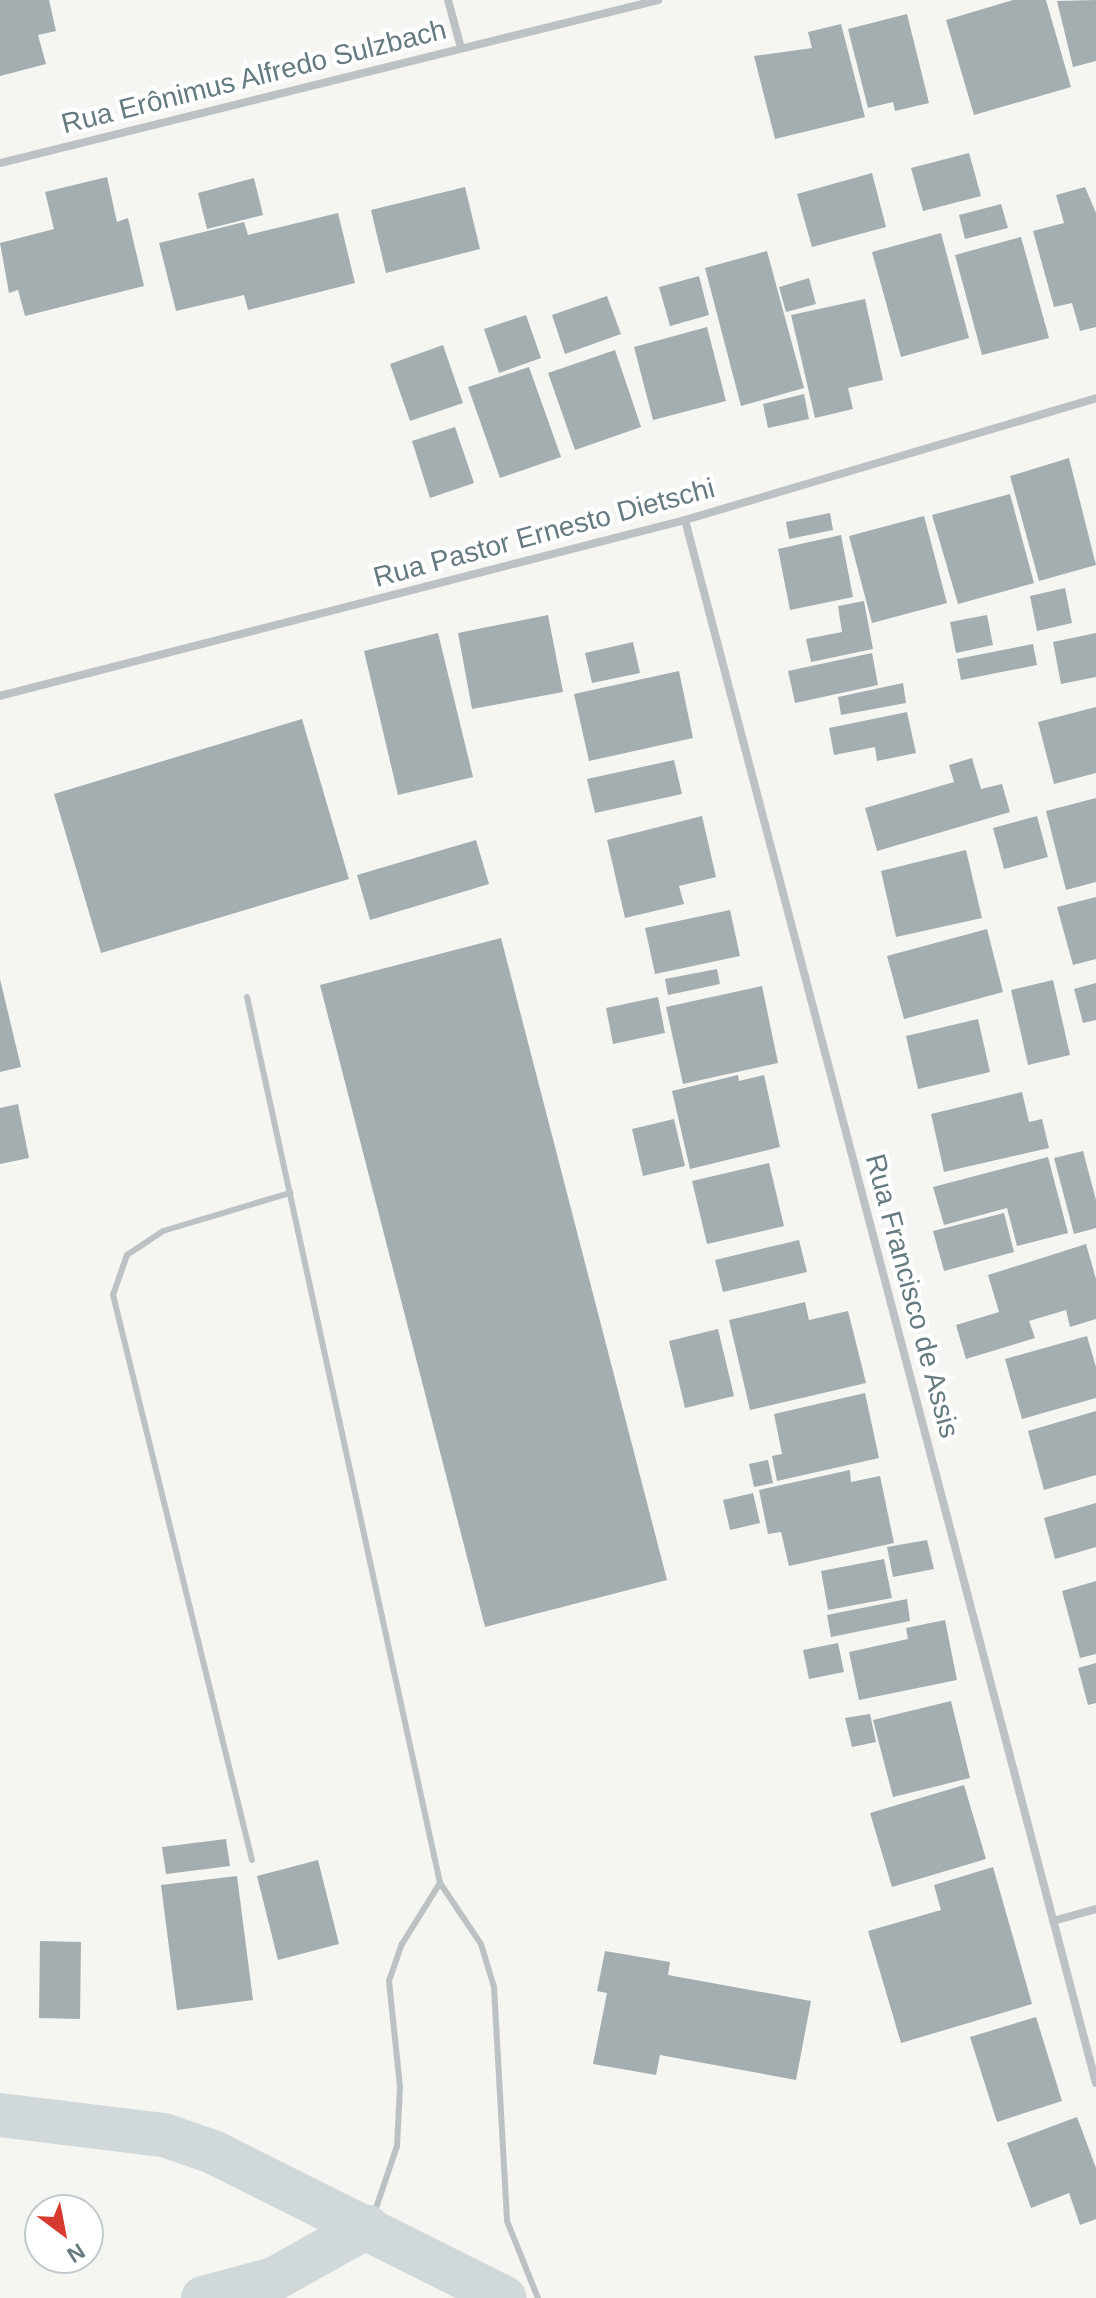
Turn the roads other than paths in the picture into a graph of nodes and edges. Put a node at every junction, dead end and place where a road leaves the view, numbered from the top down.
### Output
1 (448, 0) edge
2 (658, 0) edge
3 (461, 48) junction
4 (0, 163) edge
5 (1096, 398) edge
6 (685, 520) junction
7 (0, 696) edge
8 (247, 997) dead end
9 (290, 1193) junction
10 (252, 1860) dead end
11 (440, 1883) junction
12 (1096, 1909) edge
13 (1053, 1921) junction
14 (1096, 2083) edge
15 (0, 2115) edge
16 (367, 2227) junction
17 (203, 2298) edge
18 (504, 2298) edge
19 (538, 2298) edge

1 - 3 street
2 - 3 street, Rua Erônimus Alfredo Sulzbach
3 - 4 street, Rua Erônimus Alfredo Sulzbach
5 - 6 street, Rua Pastor Ernesto Dietschi
6 - 7 street, Rua Pastor Ernesto Dietschi
6 - 13 street, Rua Francisco de Assis
8 - 9 lane
9 - 10 lane
9 - 11 lane
11 - 16 lane
11 - 19 lane
12 - 13 street
13 - 14 street, Rua Francisco de Assis
15 - 16 main road
16 - 17 main road
16 - 18 main road

